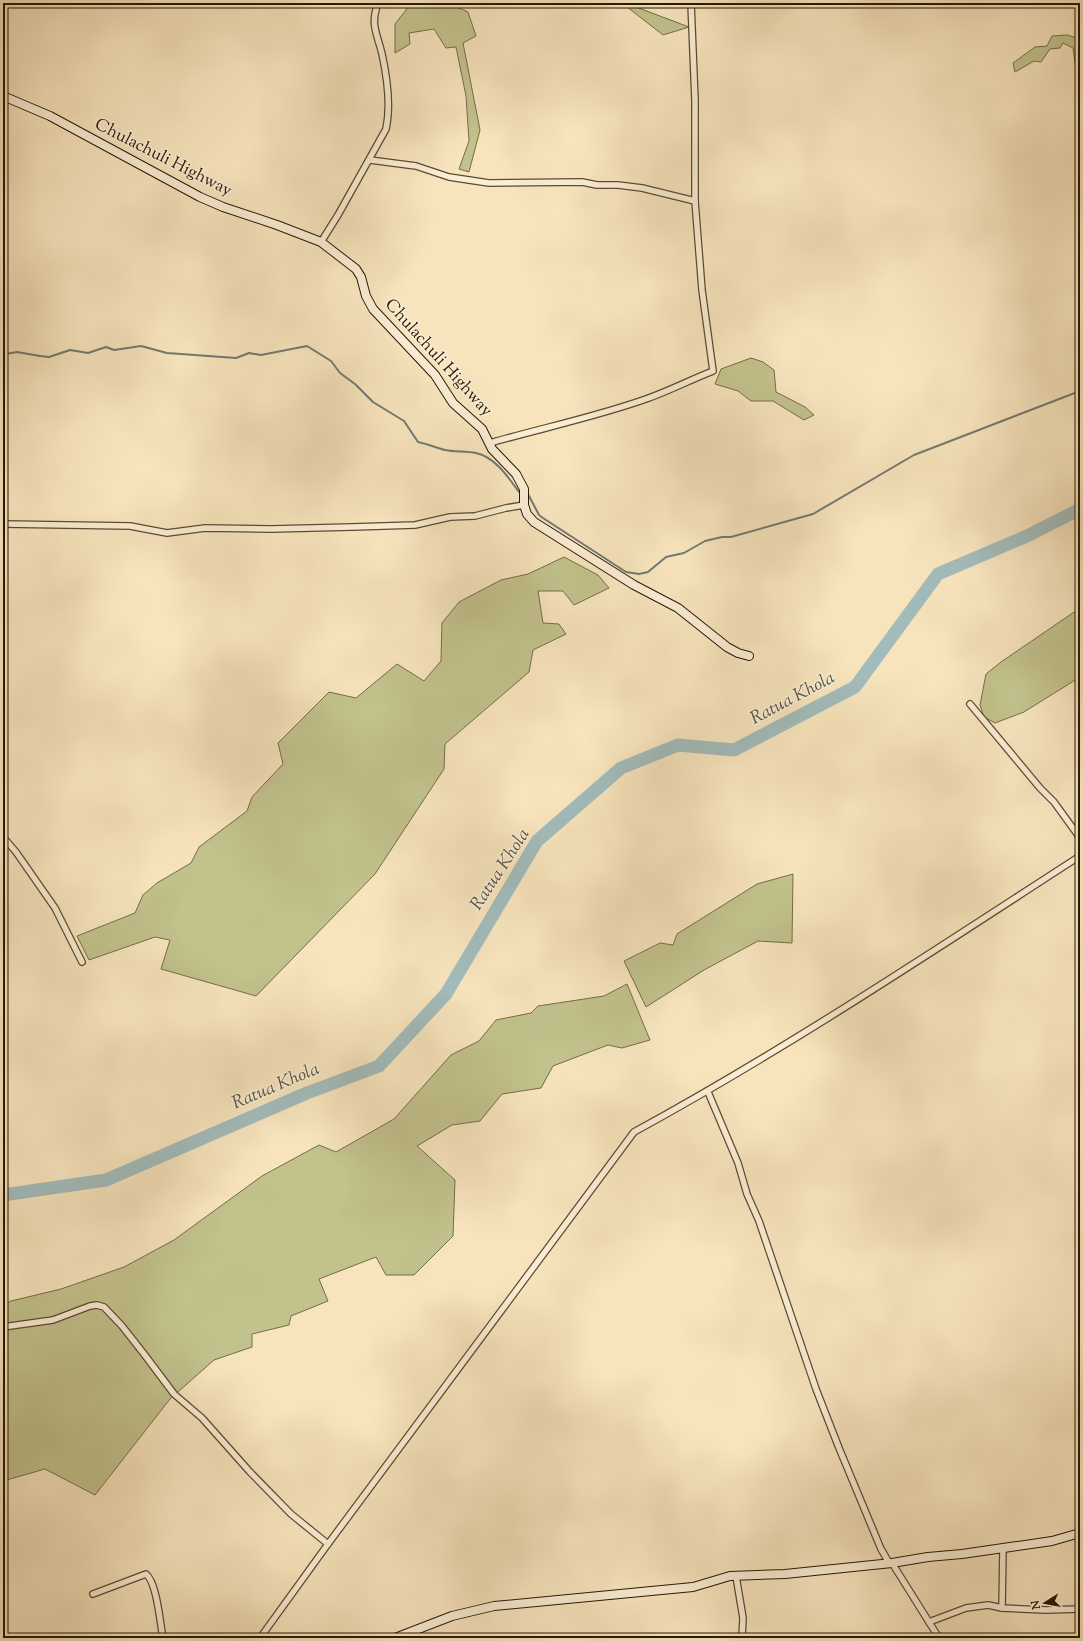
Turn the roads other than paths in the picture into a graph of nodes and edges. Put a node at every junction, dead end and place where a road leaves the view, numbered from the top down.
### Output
1 (378, 3) edge
2 (691, 3) edge
3 (3, 96) edge
4 (370, 160) junction
5 (695, 201) junction
6 (321, 242) junction
7 (490, 442) junction
8 (524, 505) junction
9 (3, 524) edge
10 (749, 656) dead end
11 (970, 704) dead end
12 (3, 837) edge
13 (1080, 838) edge
14 (1080, 856) edge
15 (82, 962) dead end
16 (708, 1092) junction
17 (3, 1327) edge
18 (1080, 1533) edge
19 (328, 1544) junction
20 (1003, 1548) junction
21 (892, 1563) junction
22 (736, 1576) junction
23 (93, 1594) dead end
24 (1002, 1608) junction
25 (1080, 1609) edge
26 (929, 1622) junction
27 (399, 1637) edge
28 (163, 1638) edge
29 (260, 1638) edge
30 (742, 1638) edge
31 (939, 1638) edge

1 - 4 street
2 - 5 street
3 - 6 street, Chulachuli Highway
4 - 5 street
4 - 6 street
5 - 7 street
6 - 7 street, Chulachuli Highway
7 - 8 street, Chulachuli Highway
8 - 9 street
8 - 10 street, Chulachuli Highway
11 - 13 street
12 - 15 street
14 - 16 street
16 - 19 street
16 - 21 street
17 - 19 street
18 - 20 street
19 - 29 street
20 - 21 street
20 - 24 street
21 - 22 street
21 - 26 street
22 - 27 street
22 - 30 street
23 - 28 street
24 - 25 street
24 - 26 street
26 - 31 street

